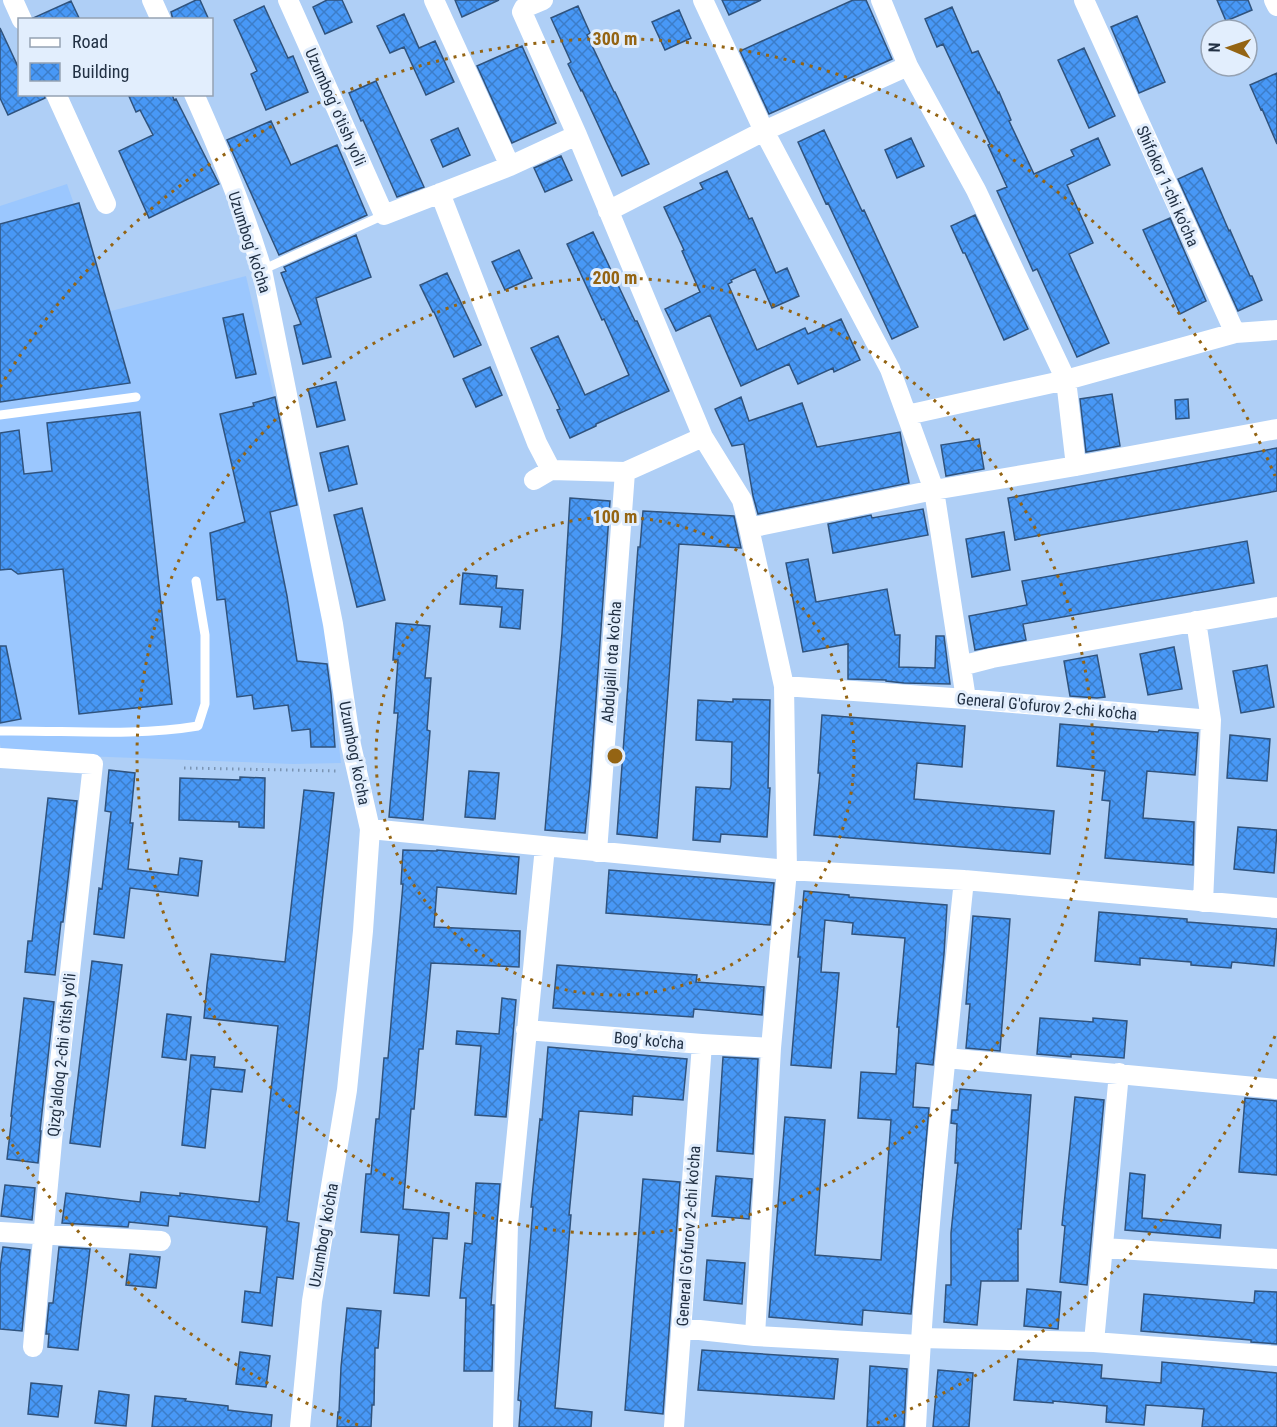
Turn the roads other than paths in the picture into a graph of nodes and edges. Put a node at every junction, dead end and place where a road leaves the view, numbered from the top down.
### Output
1 (13, 0) edge
2 (152, 0) edge
3 (288, 0) edge
4 (434, 0) edge
5 (543, 0) edge
6 (703, 0) edge
7 (881, 0) edge
8 (1084, 0) edge
9 (1274, 0) edge
10 (1277, 6) edge
11 (21, 18) edge
12 (160, 18) edge
13 (908, 66) junction
14 (57, 96) edge
15 (195, 96) edge
16 (764, 130) junction
17 (577, 135) junction
18 (510, 166) junction
19 (440, 193) junction
20 (106, 204) dead end
21 (608, 211) junction
22 (384, 215) junction
23 (262, 270) junction
24 (1277, 330) edge
25 (1235, 333) junction
26 (1066, 380) junction
27 (136, 397) dead end
28 (0, 415) edge
29 (907, 415) junction
30 (1277, 429) edge
31 (703, 437) junction
32 (1076, 466) junction
33 (625, 472) junction
34 (934, 490) junction
35 (749, 528) junction
36 (195, 581) dead end
37 (1277, 607) edge
38 (1196, 621) junction
39 (961, 666) junction
40 (784, 686) junction
41 (966, 699) junction
42 (1211, 720) junction
43 (0, 731) edge
44 (0, 758) edge
45 (370, 829) junction
46 (545, 847) junction
47 (597, 852) junction
48 (787, 870) junction
49 (964, 880) junction
50 (1203, 902) junction
51 (1277, 908) edge
52 (526, 1030) junction
53 (702, 1044) junction
54 (771, 1048) junction
55 (946, 1058) junction
56 (1119, 1073) junction
57 (1277, 1089) edge
58 (0, 1232) edge
59 (43, 1234) junction
60 (161, 1241) dead end
61 (1103, 1248) junction
62 (1277, 1259) edge
63 (681, 1328) junction
64 (755, 1336) junction
65 (921, 1342) junction
66 (1094, 1342) junction
67 (33, 1347) dead end
68 (1277, 1356) edge
69 (300, 1427) edge
70 (503, 1427) edge
71 (674, 1427) edge
72 (916, 1427) edge

1 - 11 street
2 - 12 street
3 - 22 street, Uzumbog' o'tish yo'li
4 - 18 street
5 - 17 street
6 - 16 street
7 - 13 street
8 - 25 street, Shifokor 1-chi ko'cha
9 - 10 street
13 - 16 street
13 - 26 street
14 - 20 street
15 - 23 street, Uzumbog' ko'cha
16 - 21 street
16 - 29 street
17 - 18 street
17 - 21 street
18 - 19 street
19 - 22 street
19 - 33 street
21 - 31 street
22 - 23 lane
23 - 45 street, Uzumbog' ko'cha
24 - 25 street
25 - 26 street
26 - 29 street
26 - 32 street
27 - 28 lane
29 - 34 street
30 - 32 street
31 - 33 street
31 - 35 street
32 - 34 street
33 - 47 street, Abdujalil ota ko'cha
34 - 35 street
34 - 39 street
35 - 40 street
36 - 43 lane
37 - 38 street, General G'ofurov 2-chi ko'cha
38 - 39 street, General G'ofurov 2-chi ko'cha
38 - 42 street
39 - 41 street
40 - 41 street, General G'ofurov 2-chi ko'cha
40 - 48 street
41 - 42 street, General G'ofurov 2-chi ko'cha
42 - 50 street
44 - 59 street, Qizg'aldoq 2-chi o'tish yo'li
45 - 46 street
45 - 69 street, Uzumbog' ko'cha
46 - 47 street
46 - 52 street
47 - 48 street
48 - 49 street
48 - 54 street
49 - 50 street
49 - 55 street
50 - 51 street
52 - 53 street, Bog' ko'cha
52 - 70 street
53 - 54 street, Bog' ko'cha
53 - 63 street, General G'ofurov 2-chi ko'cha
54 - 64 street
55 - 56 street
55 - 65 street
56 - 57 street
56 - 61 street
58 - 59 street
59 - 60 street
59 - 67 street, Qizg'aldoq 2-chi o'tish yo'li
61 - 62 street
61 - 66 street
63 - 64 street
63 - 71 street, General G'ofurov 2-chi ko'cha
64 - 65 street
65 - 66 street
65 - 72 street
66 - 68 street

